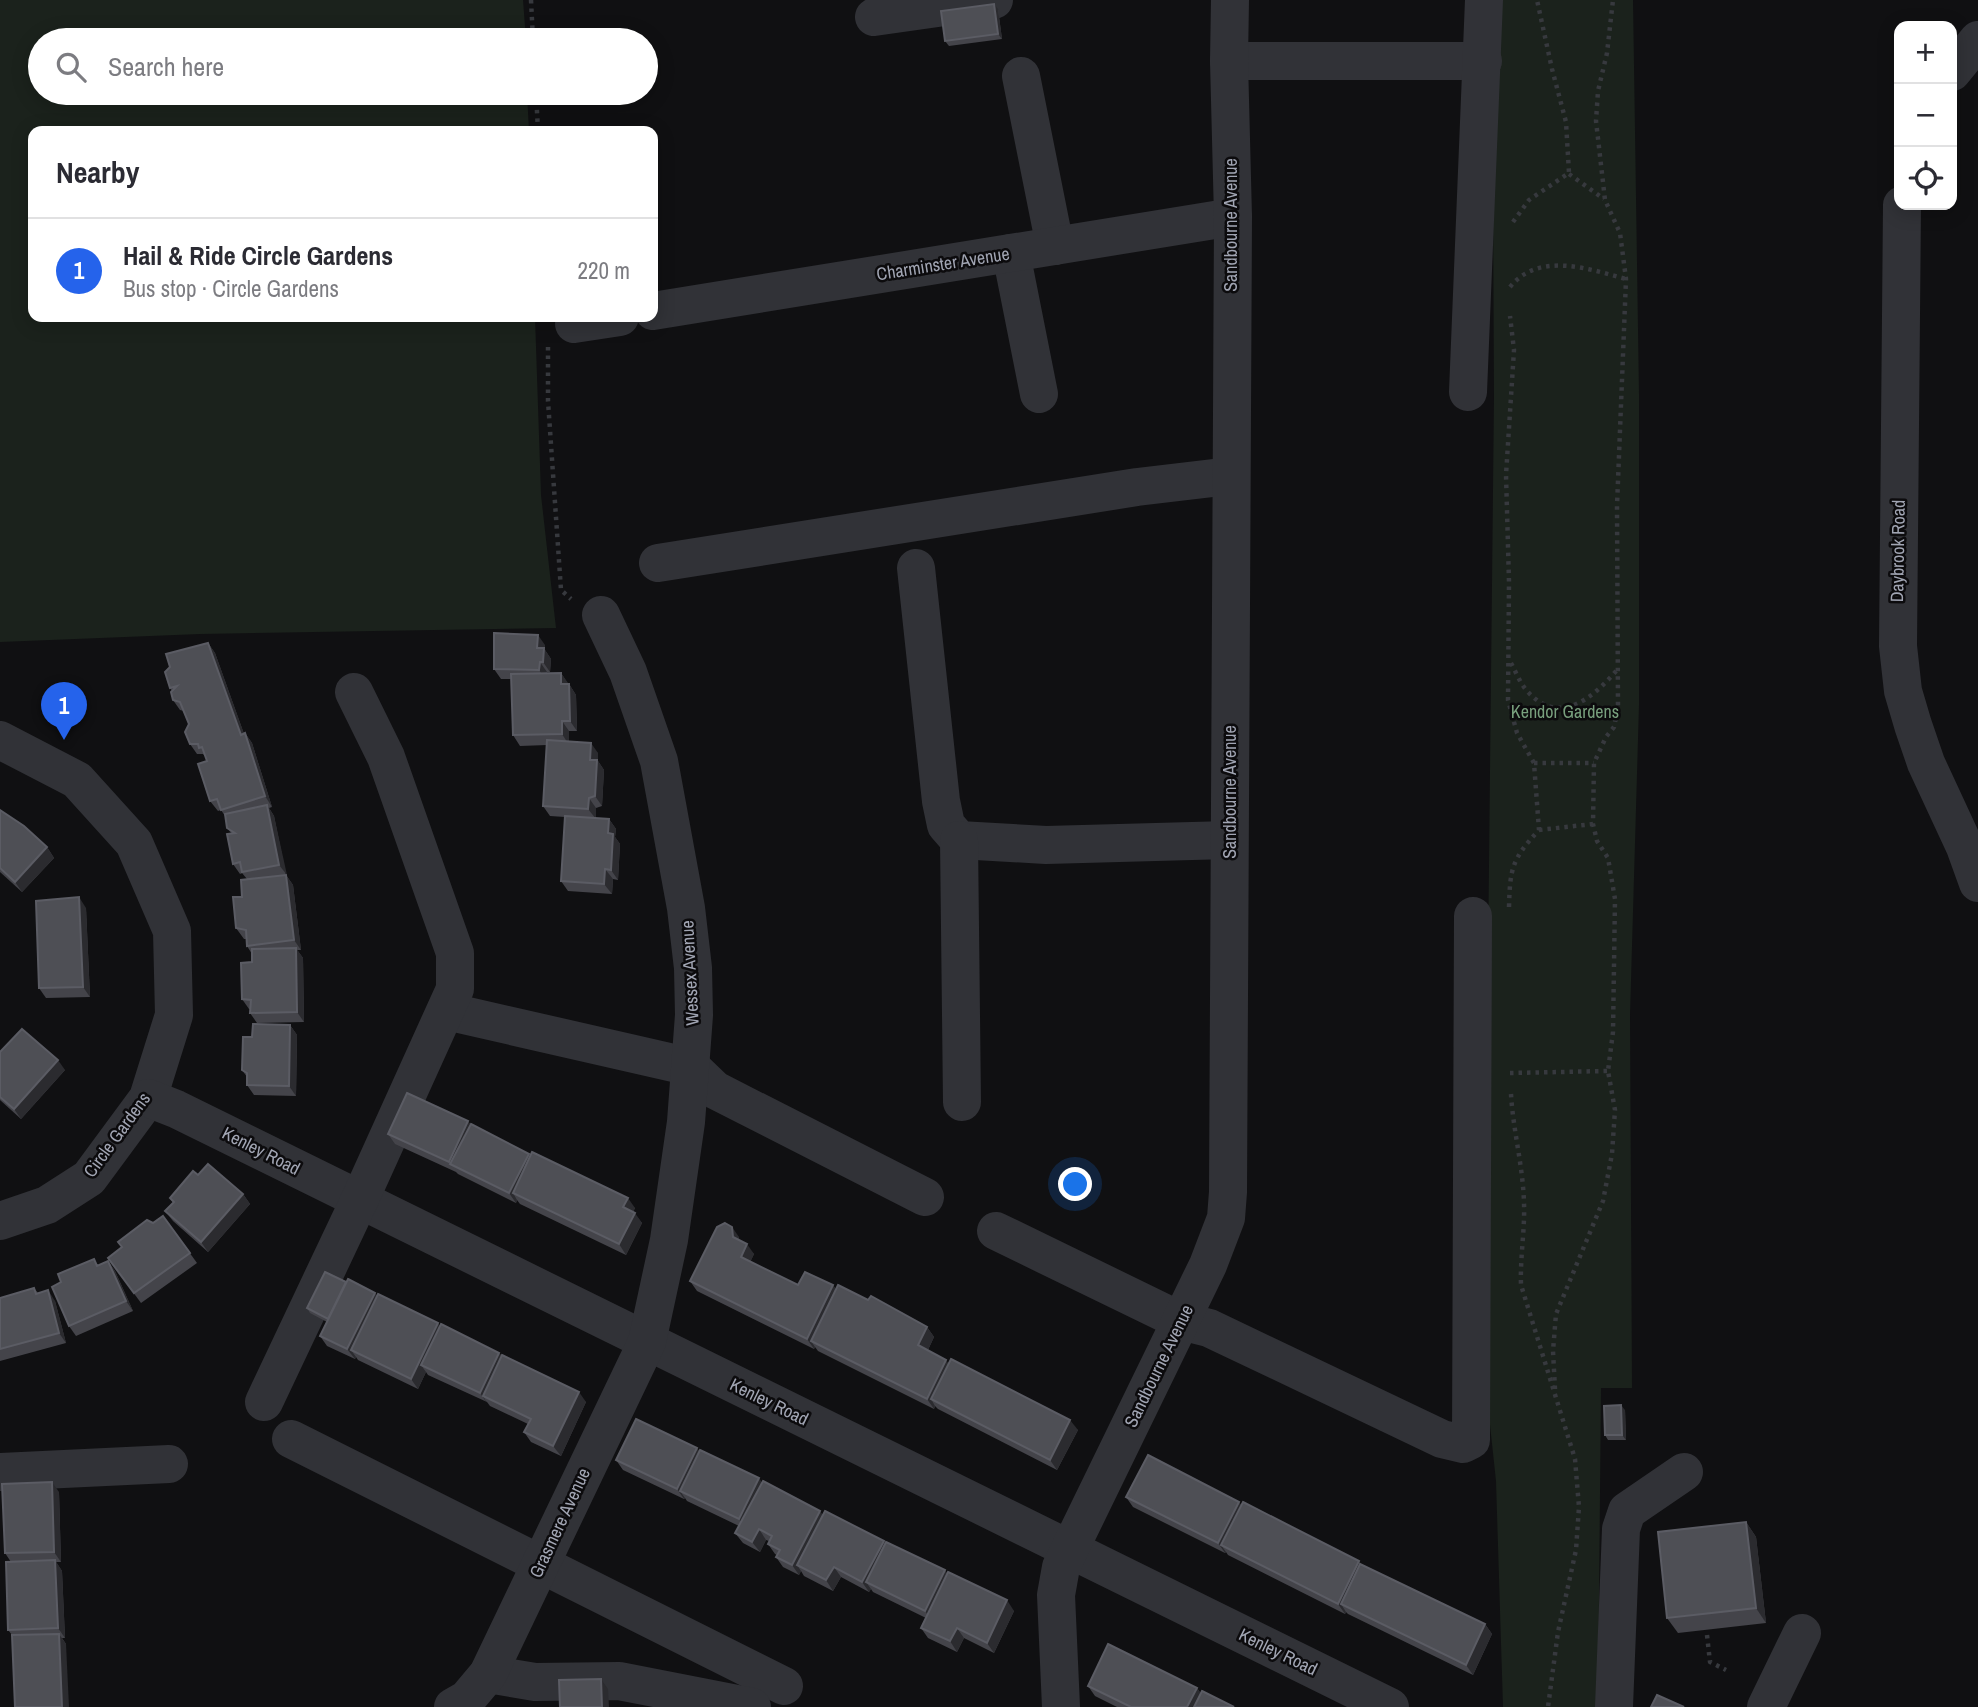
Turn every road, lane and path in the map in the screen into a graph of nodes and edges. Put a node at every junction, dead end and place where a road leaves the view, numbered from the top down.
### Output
1 (531, 0) edge
2 (994, 0) edge
3 (1230, 0) edge
4 (1484, 0) edge
5 (1537, 0) edge
6 (1613, 0) edge
7 (874, 17) dead end
8 (532, 28) edge
9 (1978, 40) edge
10 (1229, 61) junction
11 (1483, 61) junction
12 (1957, 66) edge
13 (1021, 76) dead end
14 (537, 105) edge
15 (538, 126) edge
16 (1569, 173) junction
17 (1605, 200) junction
18 (1902, 210) edge
19 (1233, 217) junction
20 (1509, 227) dead end
21 (1055, 246) junction
22 (1011, 253) junction
23 (1626, 279) junction
24 (1505, 281) dead end
25 (658, 311) edge
26 (1509, 315) dead end
27 (602, 322) edge
28 (561, 333) joint
29 (1468, 392) dead end
30 (1039, 394) dead end
31 (1230, 476) junction
32 (658, 563) dead end
33 (916, 568) dead end
34 (587, 607) joint
35 (1509, 661) junction
36 (1617, 670) junction
37 (354, 692) dead end
38 (0, 740) edge
39 (1534, 763) junction
40 (1594, 763) junction
41 (1593, 824) junction
42 (1539, 831) junction
43 (959, 840) junction
44 (1229, 840) junction
45 (1978, 883) edge
46 (1491, 916) joint
47 (446, 1011) junction
48 (1509, 1060) dead end
49 (691, 1067) junction
50 (1608, 1070) junction
51 (1510, 1073) junction
52 (148, 1098) junction
53 (962, 1102) dead end
54 (925, 1198) dead end
55 (360, 1199) junction
56 (0, 1221) edge
57 (996, 1231) dead end
58 (1181, 1321) junction
59 (646, 1342) junction
60 (1556, 1396) junction
61 (264, 1402) dead end
62 (291, 1439) dead end
63 (169, 1464) dead end
64 (0, 1472) edge
65 (1684, 1472) dead end
66 (1070, 1550) junction
67 (540, 1565) junction
68 (1802, 1633) dead end
69 (1707, 1636) edge
70 (1726, 1670) dead end
71 (784, 1686) dead end
72 (471, 1697) edge
73 (1373, 1703) edge
74 (752, 1707) edge
75 (1060, 1707) edge
76 (1548, 1707) edge
77 (1614, 1707) edge
78 (1766, 1707) edge

1 - 8 path
2 - 7 street
3 - 10 street, Sandbourne Avenue
4 - 11 street
5 - 16 path
6 - 17 path
9 - 12 street
10 - 11 street
10 - 19 street, Sandbourne Avenue
11 - 29 street
13 - 21 street
14 - 15 path
16 - 17 path
16 - 20 path
17 - 23 path
18 - 45 street, Daybrook Road
19 - 21 street, Charminster Avenue
19 - 31 street, Sandbourne Avenue
21 - 22 street, Charminster Avenue
22 - 25 street, Charminster Avenue
22 - 30 street
23 - 24 path
23 - 36 path
26 - 35 path
27 - 28 street
28 - 34 path
31 - 32 street
31 - 44 street, Sandbourne Avenue
33 - 43 street
34 - 49 street, Wessex Avenue
35 - 36 path
35 - 39 path
36 - 40 path
37 - 47 street
38 - 52 street, Circle Gardens
39 - 40 path
39 - 42 path
40 - 41 path
41 - 42 path
41 - 50 path
42 - 46 path
43 - 44 street
43 - 53 street
44 - 58 street, Sandbourne Avenue
46 - 58 street
47 - 49 street
47 - 55 street
48 - 51 path
49 - 54 street
49 - 59 street, Wessex Avenue
50 - 51 path
50 - 60 path
51 - 60 path
52 - 55 street, Kenley Road
52 - 56 street, Circle Gardens
55 - 59 street, Kenley Road
55 - 61 street
57 - 58 street
58 - 66 street, Sandbourne Avenue
59 - 66 street, Kenley Road
59 - 67 street, Grasmere Avenue
60 - 76 path
62 - 67 street
63 - 64 street
65 - 77 street
66 - 73 street, Kenley Road
66 - 75 street, Sandbourne Avenue
67 - 71 street
67 - 72 street, Grasmere Avenue
68 - 78 street
69 - 70 path
72 - 74 street

